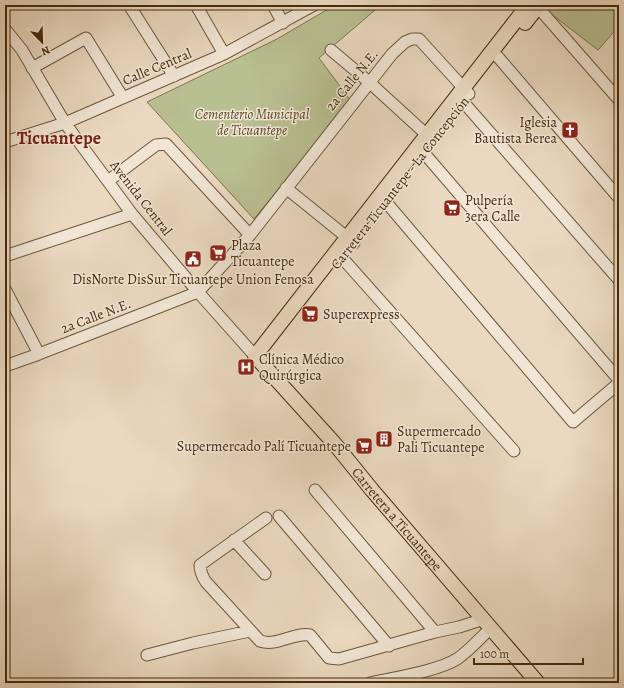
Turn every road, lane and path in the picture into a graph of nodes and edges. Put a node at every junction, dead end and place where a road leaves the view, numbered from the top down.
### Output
1 (129, 5) edge
2 (196, 5) edge
3 (273, 5) edge
4 (314, 5) edge
5 (535, 6) edge
6 (283, 23) junction
7 (5, 29) edge
8 (331, 50) dead end
9 (224, 54) junction
10 (498, 57) junction
11 (32, 68) junction
12 (174, 76) junction
13 (369, 82) junction
14 (463, 95) junction
15 (123, 98) junction
16 (619, 100) edge
17 (65, 123) junction
18 (5, 142) edge
19 (423, 145) junction
20 (108, 181) junction
21 (286, 188) junction
22 (383, 198) junction
23 (619, 198) edge
24 (132, 214) junction
25 (250, 235) junction
26 (350, 240) junction
27 (339, 255) junction
28 (5, 256) edge
29 (619, 280) edge
30 (5, 289) edge
31 (198, 292) junction
32 (39, 354) junction
33 (257, 359) junction
34 (5, 366) edge
35 (619, 382) edge
36 (514, 451) dead end
37 (315, 490) dead end
38 (279, 516) dead end
39 (266, 518) dead end
40 (234, 540) junction
41 (265, 574) dead end
42 (487, 623) junction
43 (250, 631) junction
44 (435, 632) junction
45 (389, 646) junction
46 (148, 655) dead end
47 (370, 683) edge
48 (538, 683) edge

1 - 12 street
2 - 9 street
3 - 6 street
4 - 6 street, Calle Central
5 - 10 main road, Carretera Ticuantepe - La Concepción
5 - 14 main road, Carretera Ticuantepe - La Concepción
5 - 16 street
6 - 9 street, Calle Central
7 - 11 street, Avenida Central
8 - 13 street
9 - 12 street, Calle Central
10 - 14 main road, Carretera Ticuantepe - La Concepción
10 - 23 street
11 - 15 street
11 - 17 street, Avenida Central
12 - 15 street, Calle Central
13 - 14 street, 2a Calle N.E.
13 - 19 street
13 - 21 street, 2a Calle N.E.
14 - 19 main road, Carretera Ticuantepe - La Concepción
14 - 29 street
15 - 17 street, Calle Central
17 - 18 street, Calle Central
17 - 20 street, Avenida Central
19 - 22 main road, Carretera Ticuantepe - La Concepción
19 - 35 street
20 - 24 street, Avenida Central
20 - 25 street
21 - 25 street, 2a Calle N.E.
21 - 26 street
22 - 26 main road, Carretera Ticuantepe - La Concepción
22 - 35 street
24 - 28 street
24 - 31 street, Avenida Central
25 - 31 street, 2a Calle N.E.
26 - 27 main road, Carretera Ticuantepe - La Concepción
27 - 33 main road, Carretera Ticuantepe - La Concepción
27 - 36 street
30 - 32 street
31 - 32 street, 2a Calle N.E.
31 - 33 street, Avenida Central
32 - 34 street, 2a Calle N.E.
33 - 42 main road, Carretera a Ticuantepe
37 - 44 street
38 - 45 street
39 - 40 street
40 - 41 street
40 - 43 street
42 - 44 street
42 - 47 street
42 - 48 main road, Carretera a Ticuantepe
43 - 45 street
43 - 46 street
44 - 45 street

